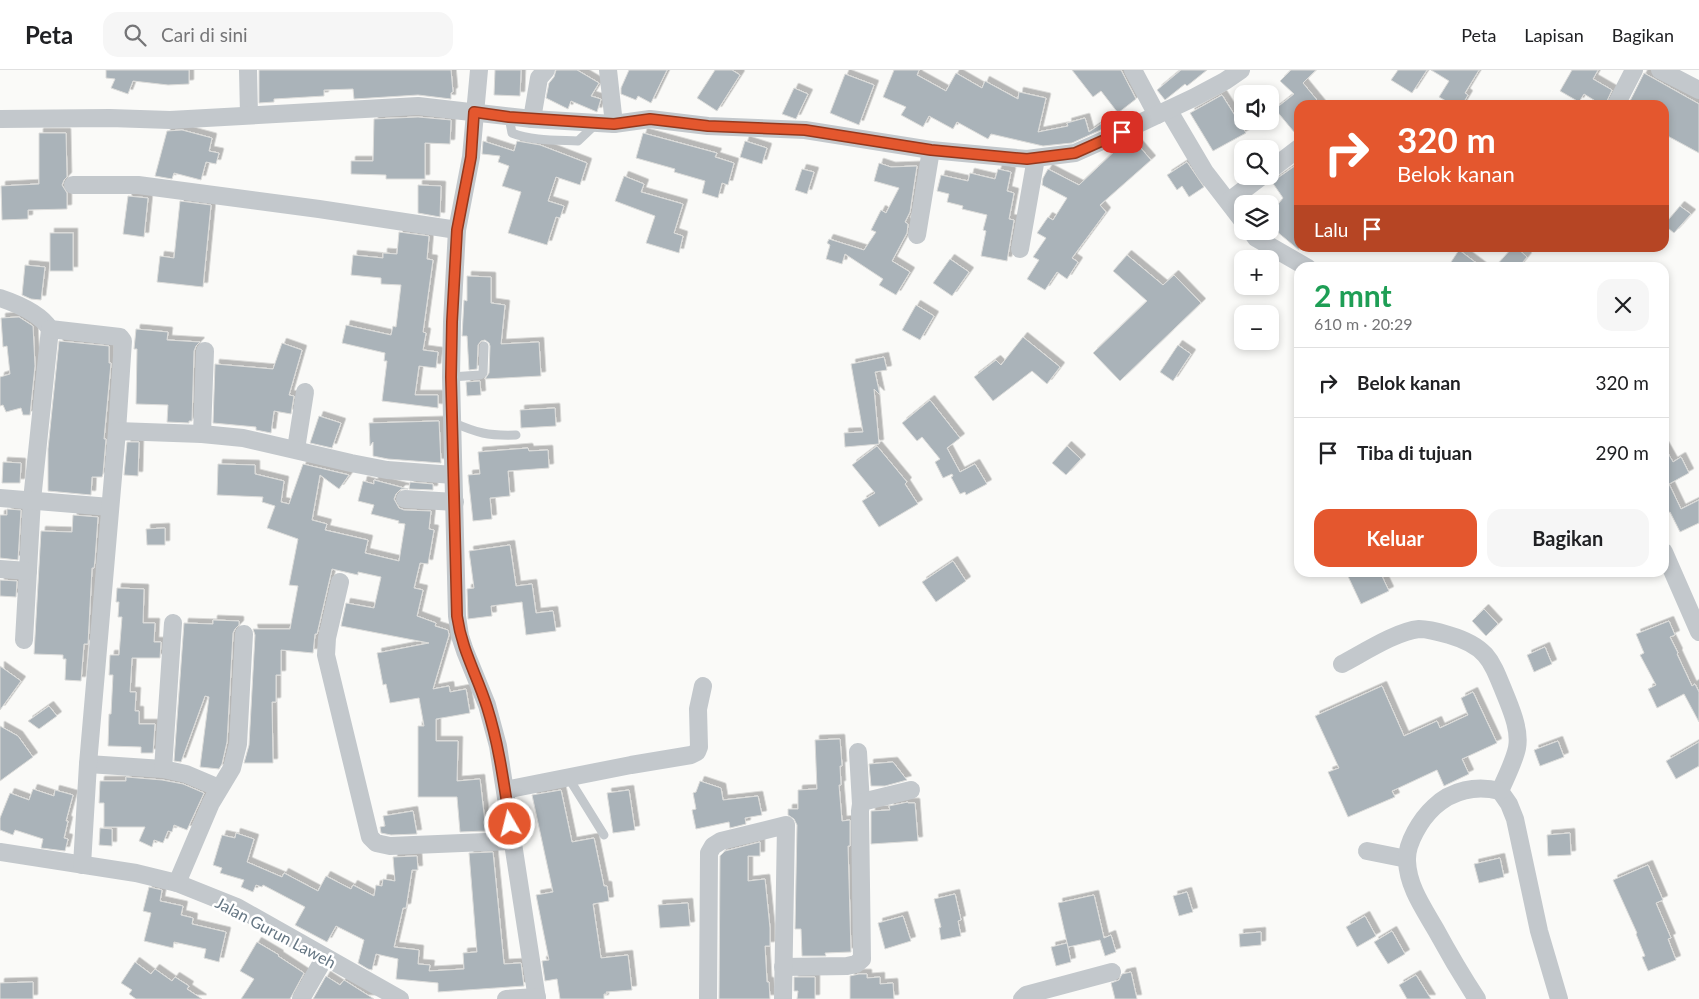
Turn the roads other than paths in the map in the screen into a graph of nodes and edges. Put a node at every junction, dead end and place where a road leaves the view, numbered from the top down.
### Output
1 (248, 70) edge
2 (479, 70) edge
3 (546, 70) edge
4 (608, 70) edge
5 (1133, 70) edge
6 (1240, 70) edge
7 (1634, 70) edge
8 (1660, 70) edge
9 (1699, 90) edge
10 (1619, 100) edge
11 (474, 112) junction
12 (1163, 113) junction
13 (249, 115) junction
14 (509, 117) junction
15 (0, 119) edge
16 (532, 119) junction
17 (606, 123) junction
18 (931, 150) junction
19 (1294, 152) edge
20 (1036, 158) junction
21 (1279, 163) edge
22 (73, 185) dead end
23 (1250, 185) edge
24 (1229, 201) junction
25 (1234, 208) edge
26 (457, 230) junction
27 (917, 235) dead end
28 (1259, 240) edge
29 (1020, 249) dead end
30 (1298, 262) edge
31 (0, 298) edge
32 (50, 330) junction
33 (484, 346) dead end
34 (205, 351) dead end
35 (451, 377) junction
36 (305, 392) dead end
37 (452, 422) junction
38 (117, 431) junction
39 (202, 434) junction
40 (516, 435) dead end
41 (296, 450) junction
42 (453, 475) junction
43 (0, 498) edge
44 (405, 499) dead end
45 (32, 500) junction
46 (455, 502) junction
47 (110, 507) junction
48 (1669, 563) edge
49 (0, 569) edge
50 (28, 571) junction
51 (340, 582) dead end
52 (173, 623) dead end
53 (1699, 632) edge
54 (244, 634) dead end
55 (24, 640) dead end
56 (1342, 664) dead end
57 (703, 686) dead end
58 (858, 752) dead end
59 (88, 764) junction
60 (163, 769) junction
61 (568, 777) junction
62 (219, 788) junction
63 (505, 790) junction
64 (911, 790) dead end
65 (1500, 791) junction
66 (861, 804) junction
67 (604, 835) dead end
68 (512, 841) junction
69 (1367, 851) dead end
70 (0, 852) edge
71 (1407, 859) junction
72 (82, 865) junction
73 (177, 883) junction
74 (325, 957) junction
75 (784, 967) junction
76 (1112, 972) dead end
77 (537, 998) edge
78 (301, 999) edge
79 (400, 999) edge
80 (506, 999) edge
81 (708, 999) edge
82 (784, 999) edge
83 (1022, 999) edge
84 (1476, 999) edge
85 (1559, 999) edge

1 - 13 street
2 - 11 street
3 - 16 street
4 - 17 street
5 - 12 street
6 - 12 street
7 - 10 street
8 - 9 street
11 - 13 street
11 - 14 street
11 - 26 street
12 - 20 street
12 - 24 street
13 - 15 street
14 - 16 street
14 - 17 lane
16 - 17 street
17 - 18 street
18 - 20 street
18 - 27 street
19 - 21 street
20 - 29 street
22 - 26 street
23 - 24 street
24 - 25 street
26 - 35 street
28 - 30 street
31 - 32 street
32 - 38 street
32 - 45 street
33 - 35 lane
34 - 39 street
35 - 37 street
36 - 41 street
37 - 40 lane
37 - 42 street
38 - 39 street
38 - 47 street
39 - 41 street
41 - 42 street
42 - 46 street
43 - 45 street
44 - 46 street
45 - 47 street
45 - 50 street
46 - 63 street
47 - 59 street
48 - 53 street
49 - 50 street
50 - 55 street
51 - 68 street
52 - 60 street
54 - 62 street
56 - 65 street
57 - 61 street
58 - 66 street
59 - 60 street
59 - 72 street
60 - 62 street
61 - 63 street
61 - 67 lane
62 - 73 street
63 - 68 street
64 - 66 street
65 - 71 street
65 - 85 street
66 - 75 street
68 - 77 street
69 - 71 street
70 - 72 street, Jalan Gurun Laweh
71 - 84 street
72 - 73 street, Jalan Gurun Laweh
73 - 74 street, Jalan Gurun Laweh
74 - 78 street
74 - 79 street, Jalan Gurun Laweh
75 - 81 street
75 - 82 street
76 - 83 street
77 - 80 street

